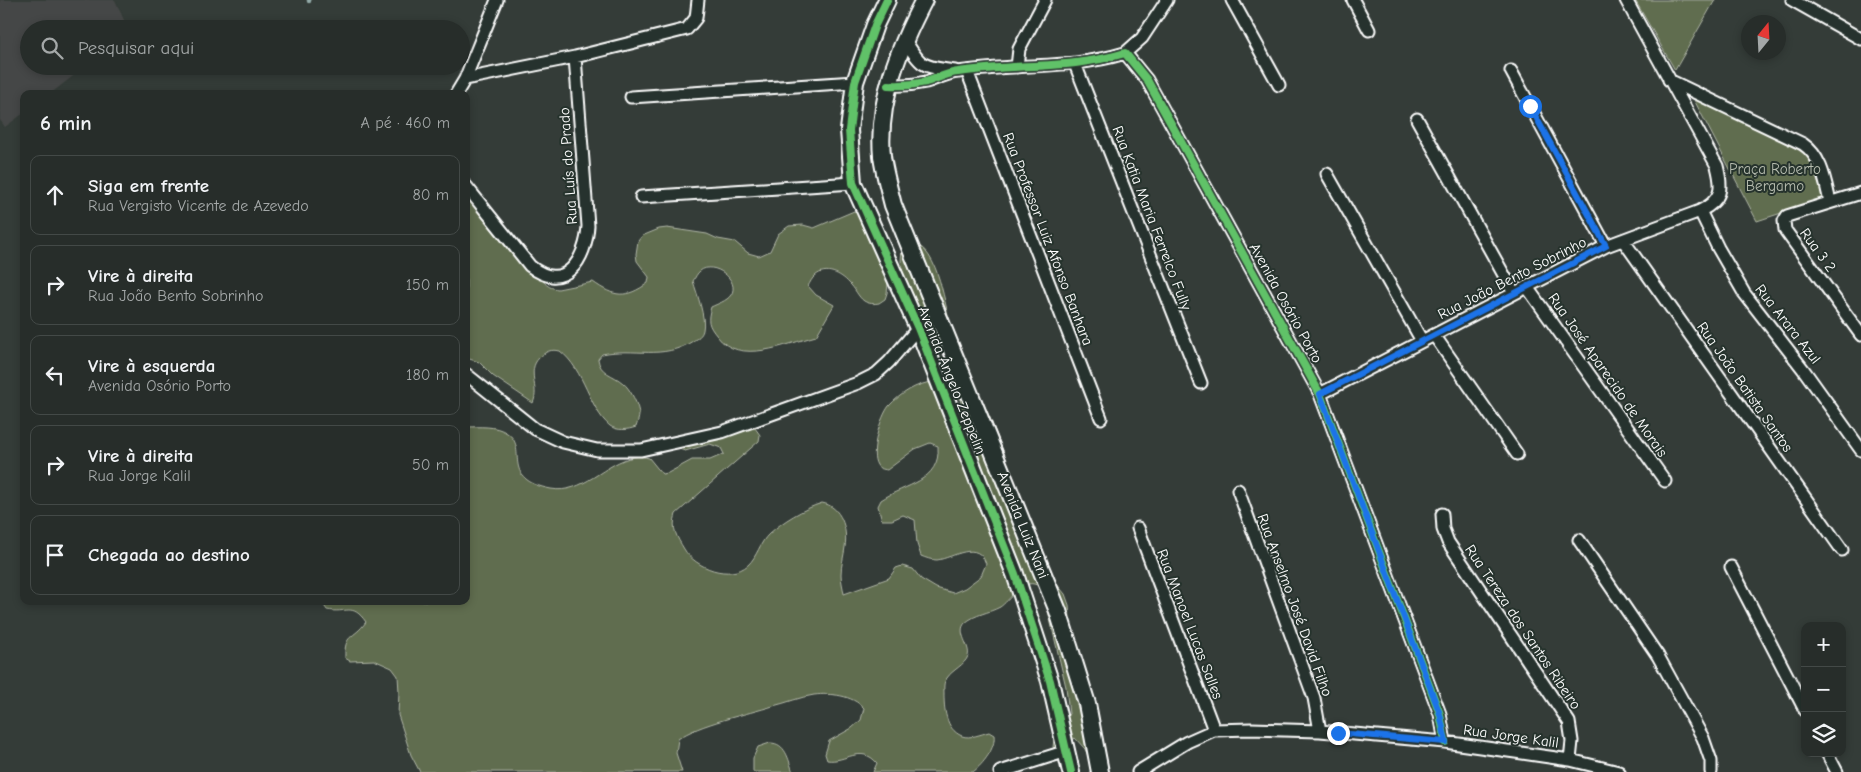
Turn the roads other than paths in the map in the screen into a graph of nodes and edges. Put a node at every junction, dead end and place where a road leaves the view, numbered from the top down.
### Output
1 (497, 0) edge
2 (698, 0) edge
3 (887, 0) edge
4 (924, 0) edge
5 (1045, 0) edge
6 (1166, 0) edge
7 (1232, 0) edge
8 (1353, 0) edge
9 (1626, 0) edge
10 (1792, 0) edge
11 (1369, 30) dead end
12 (1861, 39) edge
13 (905, 40) junction
14 (1125, 53) junction
15 (576, 57) junction
16 (1075, 64) junction
17 (470, 67) edge
18 (1016, 67) junction
19 (962, 71) junction
20 (1511, 71) dead end
21 (467, 75) edge
22 (465, 79) junction
23 (1669, 80) junction
24 (855, 82) junction
25 (888, 85) junction
26 (1279, 85) dead end
27 (458, 90) edge
28 (631, 97) dead end
29 (1417, 119) dead end
30 (1327, 174) dead end
31 (853, 183) junction
32 (470, 191) edge
33 (1861, 192) edge
34 (641, 197) dead end
35 (1830, 202) junction
36 (1700, 211) junction
37 (1622, 240) junction
38 (1606, 246) junction
39 (1527, 287) junction
40 (1514, 293) junction
41 (918, 328) junction
42 (1434, 335) junction
43 (1861, 335) edge
44 (1422, 341) junction
45 (470, 377) edge
46 (1201, 383) dead end
47 (1320, 394) junction
48 (1101, 418) dead end
49 (1861, 450) edge
50 (1517, 454) dead end
51 (1665, 481) dead end
52 (1238, 490) dead end
53 (1442, 514) dead end
54 (1138, 528) dead end
55 (1579, 540) dead end
56 (1842, 550) dead end
57 (1731, 567) dead end
58 (1801, 702) edge
59 (1214, 730) junction
60 (1320, 732) junction
61 (1446, 742) junction
62 (1066, 751) junction
63 (1829, 757) edge
64 (1570, 760) junction
65 (1000, 772) edge
66 (1071, 772) edge
67 (1100, 772) edge
68 (1138, 772) edge
69 (1619, 772) edge
70 (1711, 772) edge
71 (1836, 772) edge

1 - 17 street
2 - 15 street
3 - 24 street, Avenida Ângelo Zeppelin
4 - 13 street, Avenida Luiz Nani
5 - 18 street
6 - 14 street
7 - 26 street
8 - 11 street
9 - 23 street
10 - 12 street
13 - 19 street
13 - 25 street, Avenida Luiz Nani
14 - 16 street
14 - 47 street, Avenida Osório Porto
15 - 22 street
15 - 32 street, Rua Luís do Prado
16 - 18 street
16 - 46 street, Rua Katia Maria Ferrelco Fully
18 - 19 street
19 - 25 street
19 - 48 street, Rua Professor Luiz Afonso Banhara
20 - 38 street
21 - 22 street
22 - 27 street
23 - 35 street
23 - 36 street, Rua João Bento Sobrinho
24 - 28 street
24 - 31 street, Avenida Ângelo Zeppelin
25 - 67 street, Avenida Luiz Nani
29 - 40 street
30 - 44 street
31 - 34 street
31 - 41 street, Avenida Ângelo Zeppelin
33 - 35 street
35 - 43 street, Rua 3 2
36 - 37 street, Rua João Bento Sobrinho
36 - 49 street, Rua Arara Azul
37 - 38 street, Rua João Bento Sobrinho
37 - 56 street, Rua João Batista Santos
38 - 39 street, Rua João Bento Sobrinho
39 - 40 street, Rua João Bento Sobrinho
39 - 51 street, Rua José Aparecido de Morais
40 - 42 street, Rua João Bento Sobrinho
41 - 45 street
41 - 62 street, Avenida Ângelo Zeppelin
42 - 44 street, Rua João Bento Sobrinho
42 - 50 street
44 - 47 street, Rua João Bento Sobrinho
47 - 61 street, Avenida Osório Porto
52 - 60 street, Rua Anselmo José David Filho
53 - 64 street, Rua Tereza dos Santos Ribeiro
54 - 59 street, Rua Manoel Lucas Salles
55 - 70 street
57 - 58 street
59 - 60 street, Rua Jorge Kalil
59 - 68 street, Rua Jorge Kalil
60 - 61 street, Rua Jorge Kalil
61 - 64 street, Rua Jorge Kalil
62 - 65 street
62 - 66 street, Avenida Ângelo Zeppelin
63 - 71 street
64 - 69 street, Rua Jorge Kalil

